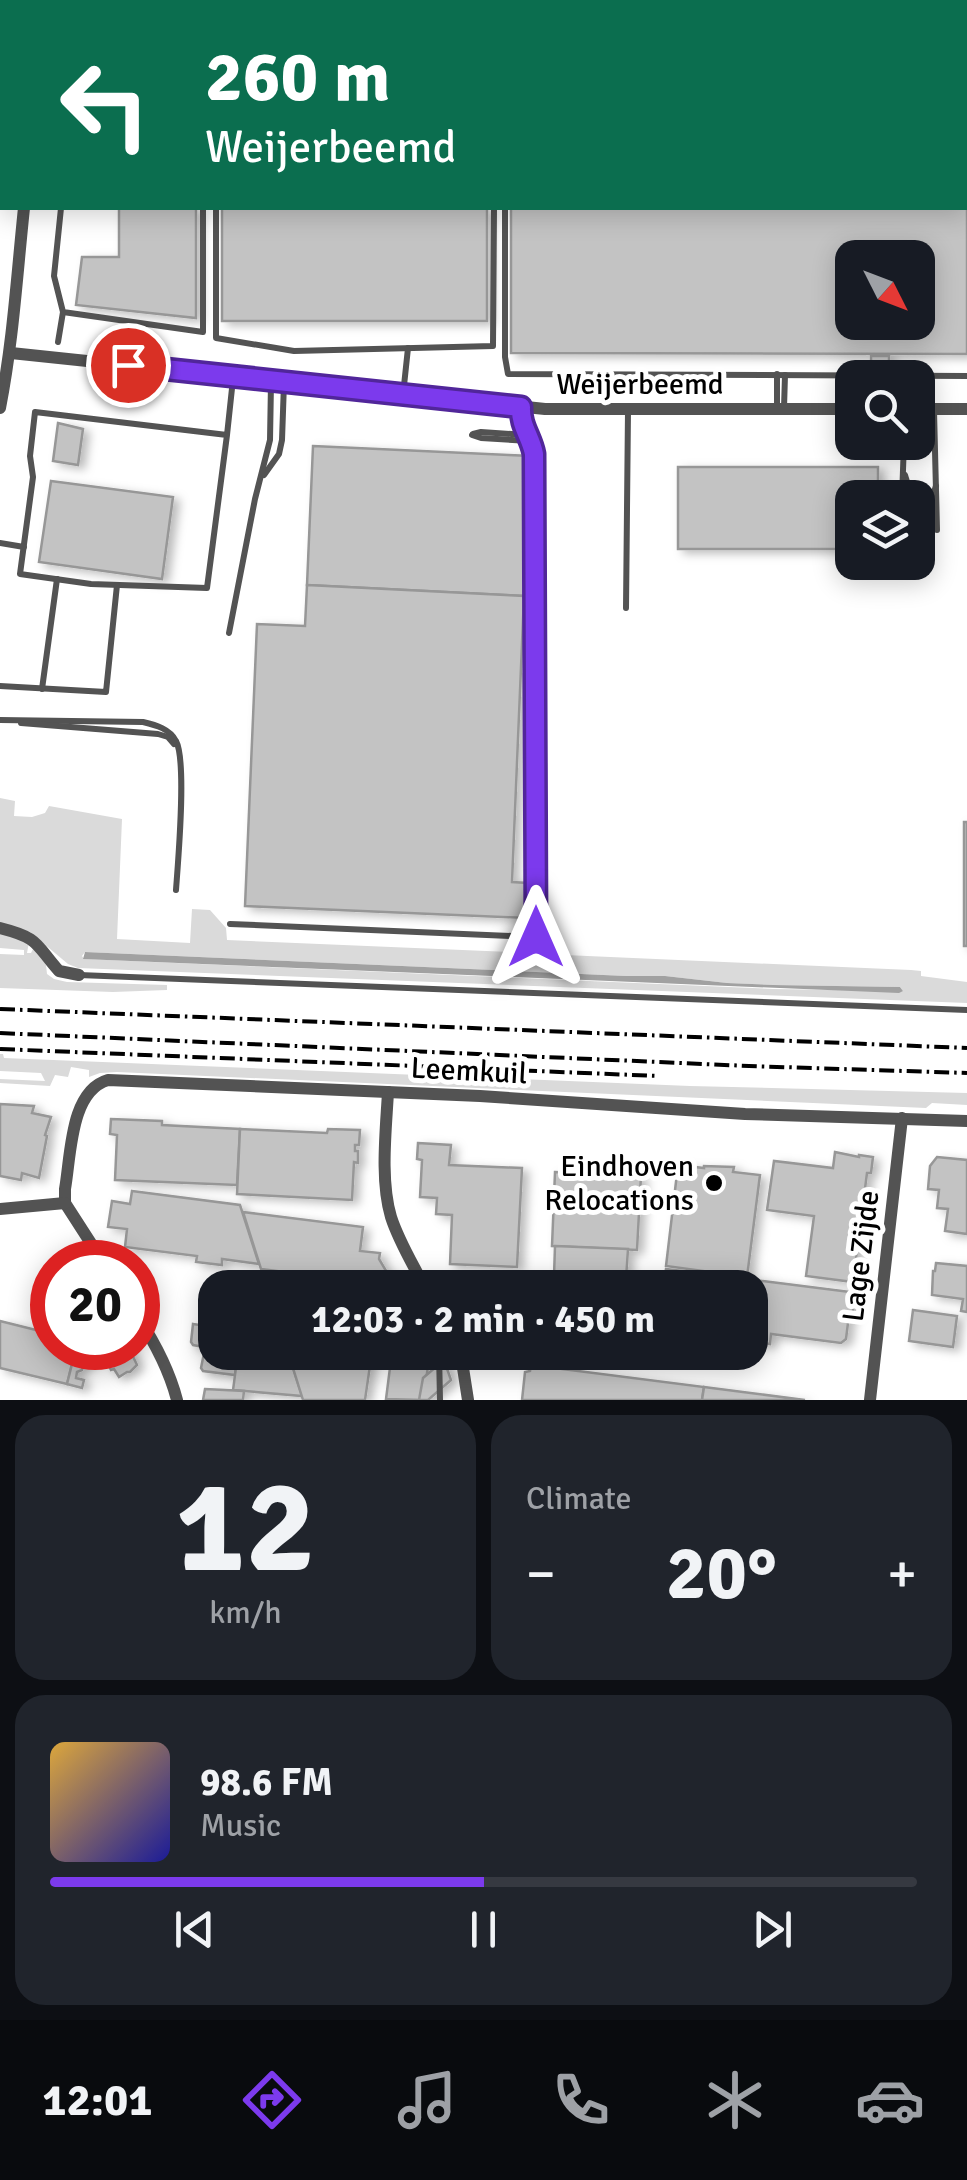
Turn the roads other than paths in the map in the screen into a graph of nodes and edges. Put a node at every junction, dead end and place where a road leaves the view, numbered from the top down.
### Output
1 (24, 210) edge
2 (61, 210) edge
3 (204, 210) edge
4 (216, 210) edge
5 (494, 210) edge
6 (505, 210) edge
7 (63, 312) junction
8 (6, 324) edge
9 (58, 342) dead end
10 (408, 348) junction
11 (10, 353) junction
12 (781, 375) junction
13 (967, 376) edge
14 (234, 378) junction
15 (278, 382) junction
16 (403, 395) junction
17 (521, 407) junction
18 (0, 408) edge
19 (781, 409) junction
20 (835, 409) edge
21 (935, 409) edge
22 (967, 409) edge
23 (628, 410) junction
24 (935, 434) edge
25 (227, 435) junction
26 (529, 438) junction
27 (903, 460) edge
28 (903, 471) junction
29 (260, 480) junction
30 (903, 480) edge
31 (906, 480) edge
32 (935, 503) edge
33 (0, 543) edge
34 (24, 546) junction
35 (57, 579) junction
36 (117, 585) junction
37 (626, 608) dead end
38 (230, 632) dead end
39 (0, 686) edge
40 (42, 688) junction
41 (0, 720) edge
42 (176, 890) dead end
43 (230, 924) dead end
44 (0, 928) edge
45 (80, 975) joint
46 (967, 1010) edge
47 (388, 1092) junction
48 (902, 1118) junction
49 (967, 1121) edge
50 (64, 1203) junction
51 (0, 1210) edge
52 (88, 1240) edge
53 (416, 1270) edge
54 (160, 1354) edge
55 (439, 1370) edge
56 (463, 1370) edge
57 (177, 1400) edge
58 (440, 1400) edge
59 (468, 1400) edge
60 (870, 1400) edge

1 - 8 street
2 - 7 lane
3 - 7 lane
4 - 10 lane
5 - 10 lane
6 - 12 lane
7 - 9 lane
8 - 11 street
10 - 16 lane
11 - 14 street, Weijerbeemd
11 - 18 street
12 - 13 lane
12 - 19 lane
14 - 15 street, Weijerbeemd
14 - 25 lane
15 - 16 street, Weijerbeemd
15 - 29 lane
15 - 29 lane
16 - 17 street, Weijerbeemd
17 - 23 street, Weijerbeemd
17 - 26 lane
19 - 20 street, Weijerbeemd
19 - 23 street, Weijerbeemd
21 - 22 street
23 - 37 lane
24 - 32 lane
25 - 34 lane
25 - 36 lane
26 - 26 lane
26 - 43 lane
27 - 28 lane
28 - 30 lane
28 - 31 lane
29 - 38 lane
33 - 34 lane
34 - 35 lane
35 - 36 lane
35 - 40 lane
36 - 40 lane
39 - 40 lane
41 - 42 lane
44 - 45 street
45 - 46 lane
47 - 48 street, Leemkuil
47 - 50 street, Leemkuil
47 - 53 street
48 - 49 street, Leemkuil
48 - 60 street, Lage Zijde
50 - 51 street
50 - 52 street
54 - 57 street
55 - 58 lane
56 - 59 street

